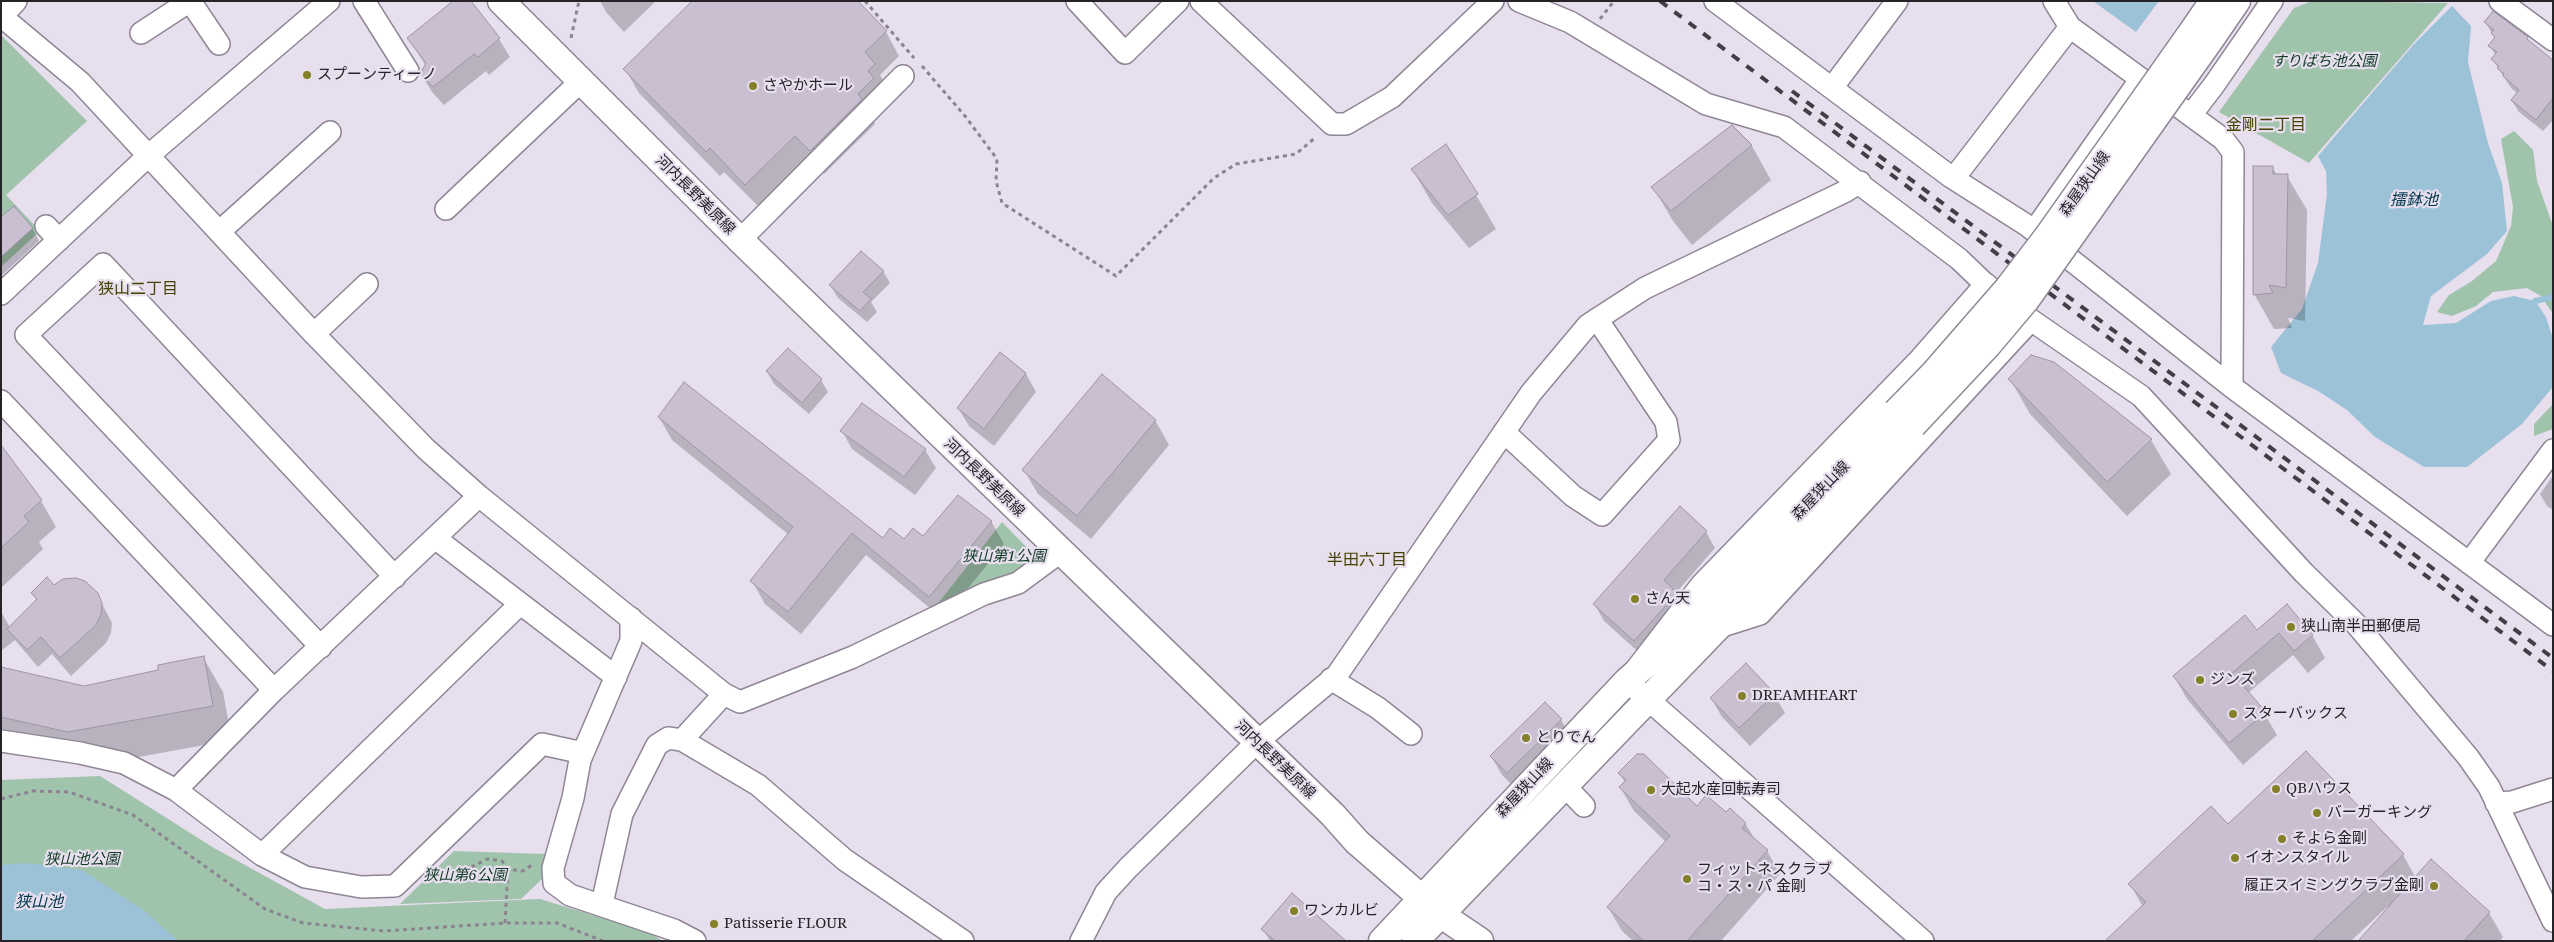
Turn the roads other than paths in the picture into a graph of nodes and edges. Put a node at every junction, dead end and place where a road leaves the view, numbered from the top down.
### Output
1 (16, 1) edge
2 (190, 1) edge
3 (329, 1) edge
4 (364, 1) edge
5 (501, 1) edge
6 (1078, 1) edge
7 (1178, 1) edge
8 (1201, 1) edge
9 (1494, 1) edge
10 (1519, 1) edge
11 (1715, 1) edge
12 (1897, 1) edge
13 (2054, 1) edge
14 (2213, 1) edge
15 (2237, 1) edge
16 (2272, 1) edge
17 (2500, 1) edge
18 (2, 16) edge
19 (2070, 27) junction
20 (2205, 31) junction
21 (141, 33) dead end
22 (2553, 40) edge
23 (219, 44) dead end
24 (408, 71) dead end
25 (903, 76) dead end
26 (2140, 80) junction
27 (580, 82) junction
28 (1832, 88) junction
29 (2173, 102) junction
30 (2190, 115) junction
31 (330, 132) dead end
32 (148, 156) junction
33 (1954, 178) junction
34 (1860, 182) junction
35 (446, 209) dead end
36 (2034, 231) junction
37 (219, 232) junction
38 (740, 240) junction
39 (2065, 255) junction
40 (368, 284) dead end
41 (1986, 284) junction
42 (1, 294) edge
43 (1596, 319) junction
44 (2031, 320) junction
45 (314, 334) junction
46 (2232, 387) junction
47 (1, 401) edge
48 (1905, 419) junction
49 (1504, 432) junction
50 (2552, 453) edge
51 (479, 496) junction
52 (435, 538) junction
53 (1060, 552) junction
54 (2469, 563) junction
55 (395, 577) junction
56 (520, 604) junction
57 (631, 618) junction
58 (2553, 625) edge
59 (1719, 627) junction
60 (321, 647) junction
61 (616, 677) junction
62 (1331, 679) junction
63 (1627, 681) junction
64 (274, 690) junction
65 (724, 694) junction
66 (1649, 700) junction
67 (1411, 734) dead end
68 (1, 740) edge
69 (682, 740) junction
70 (1257, 742) junction
71 (583, 753) junction
72 (1564, 786) junction
73 (2553, 789) edge
74 (176, 790) junction
75 (2496, 803) junction
76 (1584, 806) dead end
77 (262, 855) junction
78 (602, 904) junction
79 (1431, 906) junction
80 (2553, 921) edge
81 (694, 941) edge
82 (963, 941) edge
83 (1081, 941) edge
84 (1382, 941) edge
85 (1415, 941) edge
86 (1480, 941) edge
87 (1923, 941) edge

1 - 18 street
2 - 21 street
2 - 23 street
3 - 32 street
4 - 24 street
5 - 27 main road, 河内長野美原線
6 - 7 street
8 - 9 street
10 - 34 street
11 - 28 street
12 - 28 street
13 - 19 street
14 - 20 main road, 森屋狭山線
15 - 20 main road, 森屋狭山線
16 - 30 street
17 - 22 street
18 - 32 street
19 - 26 street
19 - 33 street
20 - 48 main road, 森屋狭山線, bridge
25 - 38 street
26 - 29 street
26 - 36 street
27 - 35 street
27 - 38 main road, 河内長野美原線
28 - 33 street
29 - 30 street
29 - 39 street
30 - 46 street
31 - 37 street
32 - 37 street
32 - 42 street
33 - 36 street
34 - 41 street
34 - 43 street
36 - 39 street
37 - 45 street
38 - 53 main road, 河内長野美原線
39 - 46 street
40 - 45 street
41 - 44 street
41 - 63 street
43 - 49 street
43 - 49 street
44 - 59 street
44 - 75 street
45 - 51 street
46 - 54 street
47 - 64 street
48 - 59 main road, 森屋狭山線
48 - 63 main road, 森屋狭山線
49 - 62 street
50 - 54 street
51 - 52 street
51 - 57 street
52 - 55 street
52 - 56 street
53 - 65 street
53 - 70 main road, 河内長野美原線
54 - 58 street
55 - 60 street
55 - 60 street
56 - 61 street
56 - 77 street
57 - 61 street
57 - 65 street
59 - 66 main road, 森屋狭山線
60 - 64 street
61 - 71 street
62 - 67 street
62 - 70 street
63 - 66 street
63 - 79 main road, 森屋狭山線
64 - 74 street
65 - 69 street
66 - 72 main road, 森屋狭山線
66 - 87 street
68 - 74 street
69 - 78 street
69 - 82 street
70 - 79 main road, 河内長野美原線
70 - 83 street
71 - 77 street
71 - 78 street
72 - 76 street
72 - 79 main road, 森屋狭山線
73 - 75 street
74 - 77 street
75 - 80 street
78 - 81 street
79 - 84 main road, 森屋狭山線
79 - 85 main road, 森屋狭山線
79 - 86 main road, 河内長野美原線

